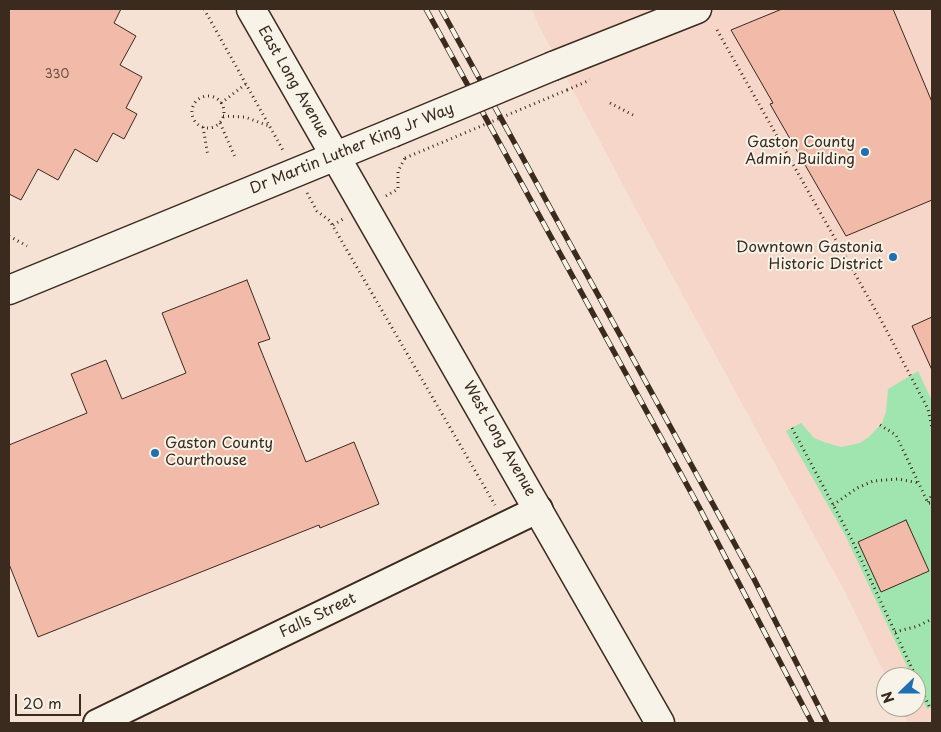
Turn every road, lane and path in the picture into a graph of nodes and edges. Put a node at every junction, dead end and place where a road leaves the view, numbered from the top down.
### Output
1 (204, 9) edge
2 (251, 9) edge
3 (697, 9) edge
4 (717, 30) dead end
5 (246, 84) junction
6 (567, 90) dead end
7 (221, 103) junction
8 (610, 103) dead end
9 (633, 115) dead end
10 (223, 116) junction
11 (220, 123) junction
12 (203, 127) junction
13 (208, 156) dead end
14 (334, 156) junction
15 (235, 157) dead end
16 (398, 189) dead end
17 (317, 211) dead end
18 (9, 236) edge
19 (27, 246) dead end
20 (9, 290) edge
21 (880, 426) dead end
22 (792, 428) dead end
23 (932, 428) edge
24 (919, 484) junction
25 (932, 495) edge
26 (928, 502) junction
27 (932, 503) edge
28 (833, 505) junction
29 (539, 510) junction
30 (506, 525) junction
31 (932, 619) edge
32 (895, 632) junction
33 (911, 667) edge
34 (926, 699) edge
35 (930, 708) dead end
36 (97, 723) edge
37 (660, 723) edge

1 - 5 path
2 - 14 main road, East Long Avenue
3 - 14 main road, Dr Martin Luther King Jr Way, bridge
4 - 23 path
5 - 7 path
5 - 10 path
6 - 16 path, bridge
7 - 10 path
7 - 12 path
8 - 9 path
10 - 11 path
11 - 12 path
11 - 15 path
12 - 13 path
14 - 20 main road, Dr Martin Luther King Jr Way
14 - 29 main road, West Long Avenue
17 - 30 path
18 - 19 path
21 - 24 path
22 - 28 path
24 - 26 path
24 - 28 path
25 - 26 path
26 - 27 path
28 - 32 path
29 - 30 street, Falls Street
29 - 37 main road, West Long Avenue
30 - 36 street, Falls Street
31 - 32 path
32 - 33 path
34 - 35 path

